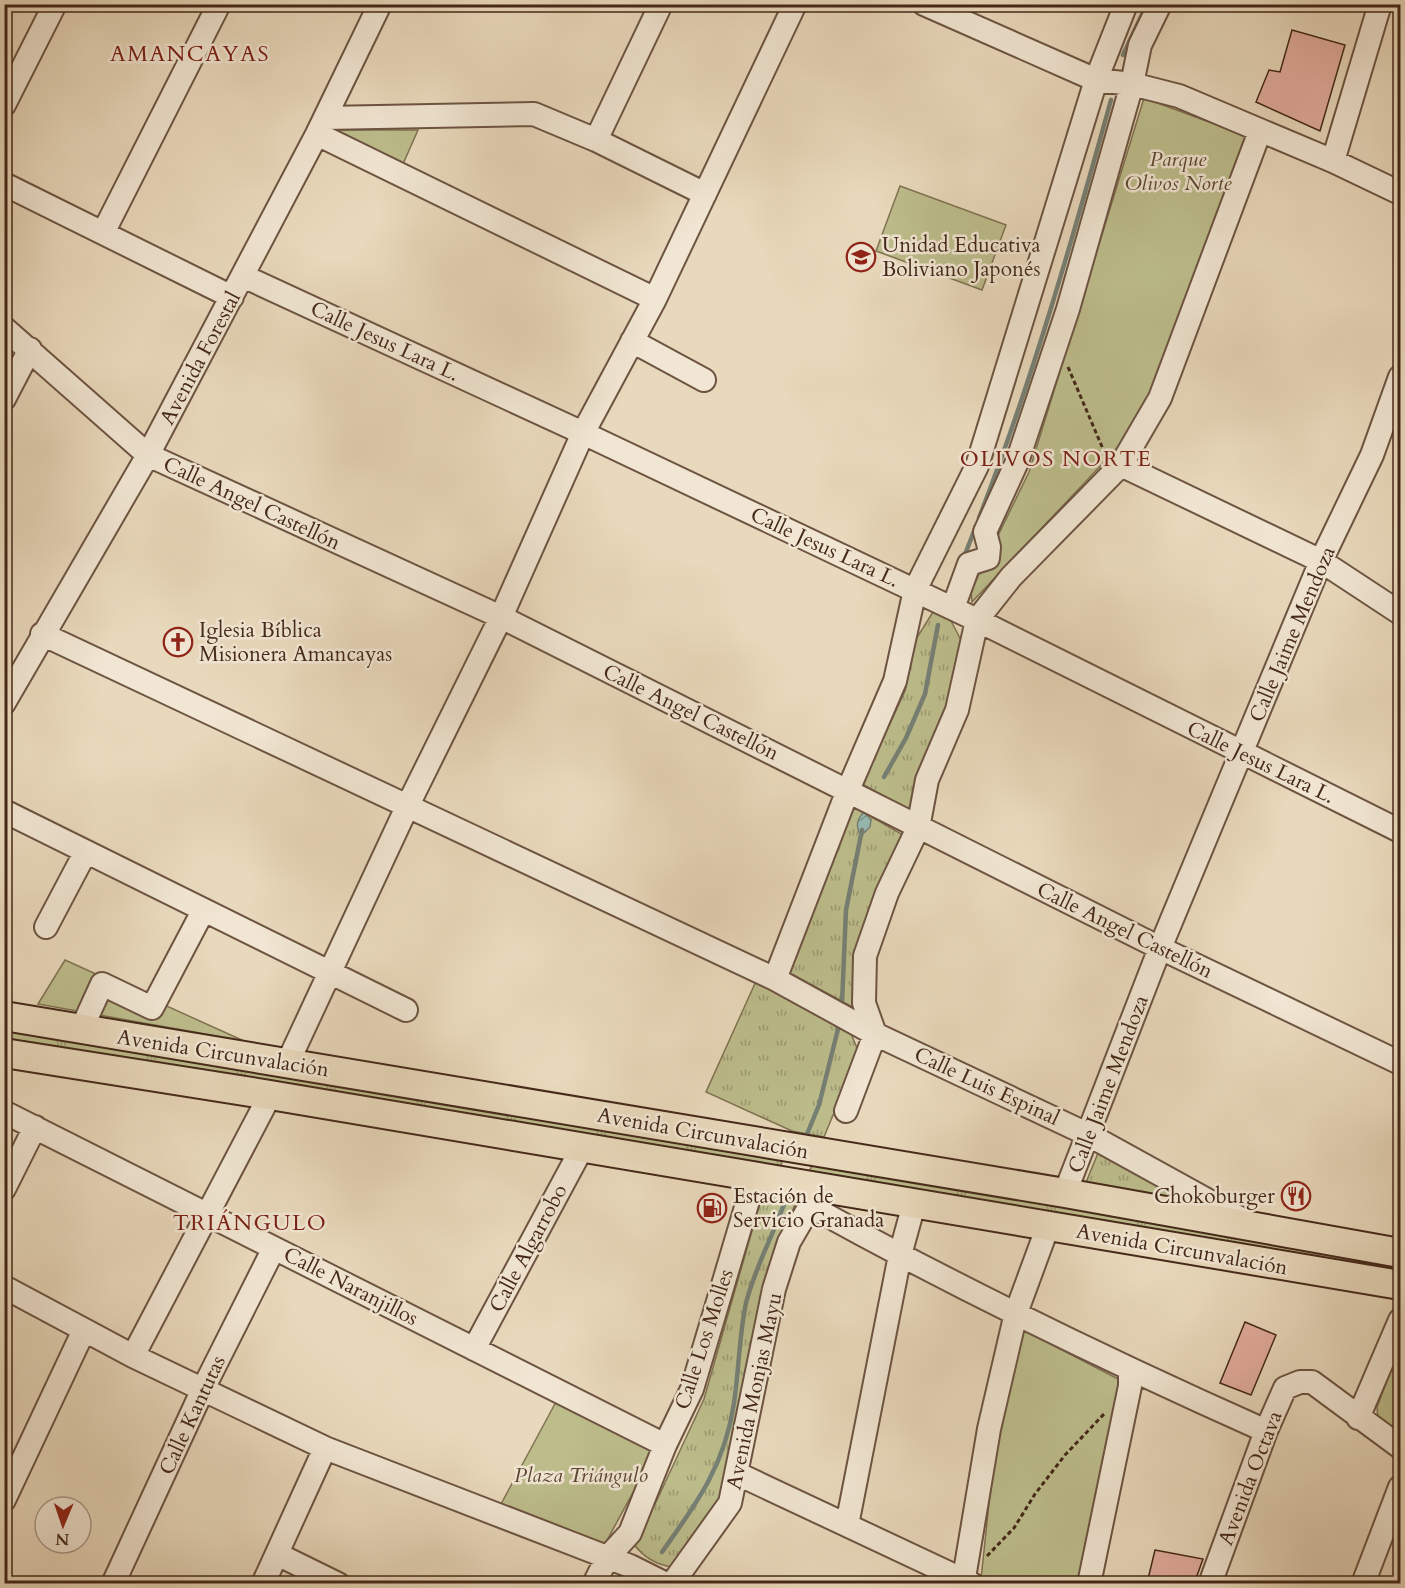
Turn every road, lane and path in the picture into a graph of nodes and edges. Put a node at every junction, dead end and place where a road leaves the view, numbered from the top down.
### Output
1 (55, 4) edge
2 (219, 4) edge
3 (380, 4) edge
4 (661, 4) edge
5 (795, 4) edge
6 (924, 4) edge
7 (1160, 4) edge
8 (1380, 4) edge
9 (1123, 6) edge
10 (1096, 80) junction
11 (1132, 84) junction
12 (4, 105) edge
13 (321, 126) junction
14 (1260, 131) junction
15 (596, 140) junction
16 (1333, 161) junction
17 (4, 184) edge
18 (705, 194) junction
19 (1401, 194) edge
20 (103, 233) junction
21 (243, 276) junction
22 (232, 297) junction
23 (655, 299) junction
24 (4, 328) edge
25 (1058, 340) junction
26 (632, 341) junction
27 (30, 349) junction
28 (1401, 377) edge
29 (704, 380) dead end
30 (4, 399) edge
31 (584, 433) junction
32 (148, 455) junction
33 (1121, 465) junction
34 (1321, 561) junction
35 (915, 590) junction
36 (953, 608) junction
37 (1401, 613) edge
38 (501, 617) junction
39 (977, 620) junction
40 (42, 634) junction
41 (4, 703) edge
42 (1242, 753) junction
43 (848, 790) junction
44 (407, 807) junction
45 (4, 811) edge
46 (918, 828) junction
47 (1401, 831) edge
48 (85, 853) junction
49 (203, 911) junction
50 (46, 927) dead end
51 (1160, 948) junction
52 (329, 973) junction
53 (775, 979) junction
54 (406, 1010) dead end
55 (4, 1016) edge
56 (81, 1030) junction
57 (875, 1034) junction
58 (4, 1053) edge
59 (288, 1062) junction
60 (1401, 1063) edge
61 (270, 1095) junction
62 (846, 1111) dead end
63 (4, 1112) edge
64 (35, 1127) junction
65 (1089, 1135) junction
66 (582, 1148) junction
67 (792, 1187) junction
68 (4, 1189) edge
69 (1065, 1193) junction
70 (914, 1204) junction
71 (206, 1213) junction
72 (1048, 1226) junction
73 (1256, 1227) junction
74 (274, 1248) junction
75 (1401, 1253) edge
76 (900, 1255) junction
77 (1401, 1285) edge
78 (4, 1287) edge
79 (1016, 1313) junction
80 (1401, 1320) edge
81 (84, 1330) junction
82 (474, 1349) junction
83 (133, 1356) junction
84 (1130, 1370) junction
85 (203, 1389) junction
86 (1106, 1411) dead end
87 (1358, 1418) junction
88 (1266, 1431) junction
89 (665, 1445) junction
90 (1401, 1447) edge
91 (325, 1448) junction
92 (738, 1474) junction
93 (1401, 1487) edge
94 (4, 1500) edge
95 (848, 1525) junction
96 (277, 1554) junction
97 (607, 1558) junction
98 (966, 1582) edge
99 (264, 1583) edge
100 (113, 1584) edge
101 (338, 1584) edge
102 (594, 1584) edge
103 (666, 1584) edge
104 (672, 1584) edge
105 (1089, 1584) edge
106 (1210, 1584) edge
107 (1363, 1584) edge

1 - 12 street
2 - 20 street
3 - 13 street, Avenida Forestal
4 - 15 street
5 - 18 street
6 - 10 street
7 - 11 street
8 - 16 street
9 - 10 street
10 - 11 street
10 - 35 street
11 - 14 street
11 - 25 street
13 - 15 street
13 - 21 street, Avenida Forestal
13 - 23 street
14 - 16 street
14 - 33 street
15 - 18 street
16 - 19 street
17 - 20 street
18 - 23 street
20 - 22 street
21 - 22 street, Avenida Forestal
21 - 31 street, Calle Jesus Lara L.
22 - 32 street, Avenida Forestal
23 - 26 street
24 - 27 street, Calle Angel Castellón
25 - 33 path
25 - 36 street
26 - 29 street
26 - 31 street
27 - 30 street
27 - 32 street, Calle Angel Castellón
28 - 34 street, Calle Jaime Mendoza
31 - 35 street, Calle Jesus Lara L.
31 - 38 street
32 - 38 street, Calle Angel Castellón
32 - 40 street, Avenida Forestal
33 - 34 street
33 - 39 street
34 - 37 street
34 - 42 street, Calle Jaime Mendoza
35 - 36 street, Calle Jesus Lara L.
35 - 43 street
36 - 39 street, Calle Jesus Lara L.
38 - 43 street, Calle Angel Castellón
38 - 44 street
39 - 42 street, Calle Jesus Lara L.
39 - 46 street
40 - 41 street, Avenida Forestal
40 - 44 street, Calle Luis Espinal
42 - 47 street, Calle Jesus Lara L.
42 - 51 street, Calle Jaime Mendoza
43 - 46 street, Calle Angel Castellón
43 - 53 street
44 - 52 street
44 - 53 street, Calle Luis Espinal
45 - 48 street
46 - 51 street, Calle Angel Castellón
46 - 57 street
48 - 49 street
48 - 50 street
49 - 52 street
49 - 56 street
51 - 60 street, Calle Angel Castellón
51 - 65 street, Calle Jaime Mendoza
52 - 54 street
52 - 59 street
53 - 57 street, Calle Luis Espinal
55 - 56 main road, Avenida Circunvalación
56 - 59 main road, Avenida Circunvalación
57 - 62 street
57 - 65 street, Calle Luis Espinal
58 - 61 main road, Avenida Circunvalación
59 - 69 main road, Avenida Circunvalación
61 - 66 main road, Avenida Circunvalación
61 - 71 street
63 - 64 street, Calle Naranjillos
64 - 68 street
64 - 71 street, Calle Naranjillos
65 - 69 street, Calle Jaime Mendoza
65 - 73 street, Calle Luis Espinal
66 - 67 main road, Avenida Circunvalación
66 - 82 street, Calle Algarrobo
67 - 70 main road, Avenida Circunvalación
67 - 76 street
67 - 89 street, Calle Los Molles
67 - 92 street, Avenida Monjas Mayu
69 - 73 main road, Avenida Circunvalación
70 - 72 main road, Avenida Circunvalación
70 - 76 street
71 - 74 street, Calle Naranjillos
71 - 83 street
72 - 77 main road, Avenida Circunvalación
72 - 79 street
73 - 75 main road, Avenida Circunvalación
74 - 82 street, Calle Naranjillos
74 - 85 street, Calle Kantutas
76 - 79 street
76 - 95 street
78 - 81 street
79 - 84 street
79 - 98 street
80 - 87 street
81 - 83 street
81 - 94 street
82 - 89 street, Calle Naranjillos
83 - 85 street
84 - 88 street
84 - 105 street
85 - 91 street
85 - 100 street, Calle Kantutas
86 - 98 path
87 - 88 street, Avenida Octava
87 - 90 street
88 - 106 street, Avenida Octava
89 - 97 street, Calle Los Molles
91 - 96 street
91 - 97 street
92 - 95 street
92 - 104 street, Avenida Monjas Mayu
93 - 107 street
95 - 98 street
96 - 99 street
96 - 101 street
97 - 102 street, Calle Los Molles
97 - 103 street

